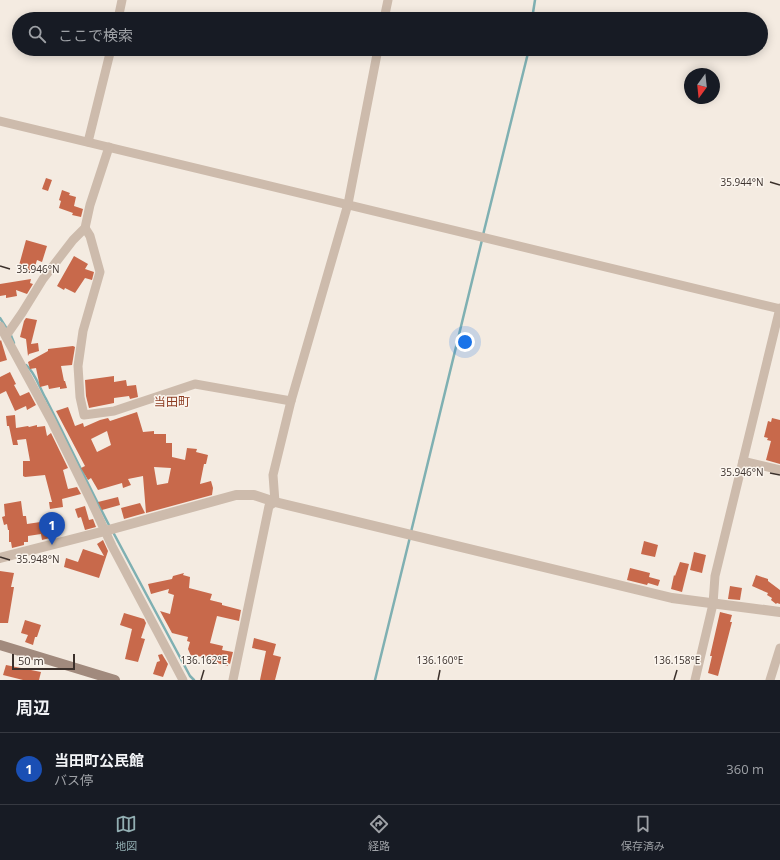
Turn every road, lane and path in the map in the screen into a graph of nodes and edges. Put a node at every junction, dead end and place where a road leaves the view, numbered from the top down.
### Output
1 (122, 0) edge
2 (388, 0) edge
3 (119, 12) edge
4 (385, 12) edge
5 (109, 56) edge
6 (377, 56) edge
7 (0, 121) edge
8 (88, 142) junction
9 (109, 147) junction
10 (348, 204) junction
11 (85, 228) junction
12 (780, 309) edge
13 (0, 326) edge
14 (6, 336) junction
15 (291, 401) junction
16 (743, 461) junction
17 (780, 470) edge
18 (276, 502) junction
19 (105, 531) junction
20 (0, 558) edge
21 (713, 604) junction
22 (780, 612) edge
23 (0, 645) edge
24 (780, 648) edge
25 (115, 680) edge
26 (183, 680) edge
27 (234, 680) edge
28 (694, 680) edge
29 (770, 680) edge

1 - 3 street
2 - 4 street
5 - 8 street
6 - 10 street
7 - 8 street
8 - 9 street
9 - 10 street
9 - 11 street
10 - 12 street
10 - 15 street
11 - 14 street
11 - 15 street
12 - 16 street
13 - 14 street
14 - 19 street
15 - 18 street
16 - 17 street
16 - 21 street
18 - 19 street
18 - 21 street
18 - 27 street
19 - 20 street
19 - 26 street
21 - 22 street
21 - 28 street
23 - 25 main road
24 - 29 street

